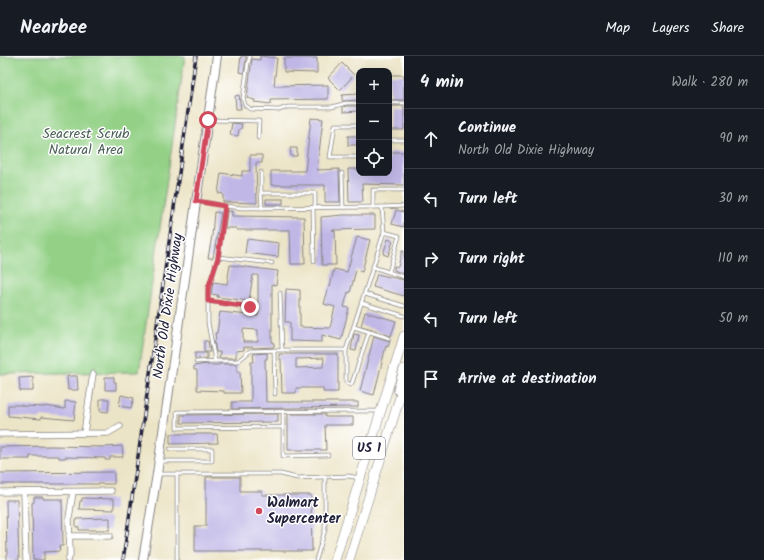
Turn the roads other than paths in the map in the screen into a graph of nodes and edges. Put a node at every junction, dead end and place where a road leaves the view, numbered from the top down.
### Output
1 (217, 56) edge
2 (250, 56) edge
3 (356, 103) edge
4 (392, 103) edge
5 (404, 103) edge
6 (208, 120) junction
7 (356, 125) edge
8 (258, 138) dead end
9 (392, 140) edge
10 (404, 140) edge
11 (356, 157) edge
12 (261, 172) dead end
13 (342, 173) dead end
14 (404, 190) edge
15 (261, 193) junction
16 (196, 201) junction
17 (225, 206) junction
18 (382, 206) junction
19 (404, 206) edge
20 (314, 207) junction
21 (343, 207) junction
22 (373, 207) junction
23 (262, 208) junction
24 (384, 232) junction
25 (218, 257) junction
26 (314, 261) dead end
27 (272, 263) dead end
28 (373, 267) junction
29 (389, 272) junction
30 (404, 277) edge
31 (280, 293) dead end
32 (365, 294) junction
33 (208, 301) junction
34 (362, 302) junction
35 (404, 306) edge
36 (250, 307) dead end
37 (404, 316) edge
38 (354, 327) junction
39 (369, 332) junction
40 (404, 336) edge
41 (389, 338) dead end
42 (274, 350) junction
43 (282, 350) junction
44 (346, 350) junction
45 (215, 361) junction
46 (196, 362) dead end
47 (404, 369) edge
48 (93, 374) dead end
49 (404, 385) edge
50 (275, 394) dead end
51 (402, 400) edge
52 (381, 410) junction
53 (396, 410) junction
54 (283, 412) junction
55 (120, 426) dead end
56 (283, 427) junction
57 (84, 433) junction
58 (0, 434) edge
59 (170, 449) dead end
60 (328, 456) dead end
61 (159, 461) junction
62 (157, 474) junction
63 (177, 474) junction
64 (376, 476) junction
65 (325, 477) junction
66 (360, 478) junction
67 (111, 491) dead end
68 (0, 492) edge
69 (24, 492) junction
70 (73, 492) junction
71 (368, 502) junction
72 (69, 536) junction
73 (110, 536) dead end
74 (26, 560) edge
75 (68, 560) edge
76 (143, 560) edge
77 (177, 560) edge
78 (316, 560) edge
79 (336, 560) edge
80 (349, 560) edge

1 - 6 street, North Old Dixie Highway
2 - 3 lane
4 - 5 lane
6 - 8 lane
6 - 16 street, North Old Dixie Highway
7 - 11 lane
9 - 10 lane
12 - 15 lane
13 - 21 lane
14 - 22 lane
15 - 20 lane
15 - 23 lane
16 - 17 lane
16 - 61 street, North Old Dixie Highway
17 - 23 lane
17 - 25 lane
18 - 19 lane
18 - 22 lane
18 - 24 lane
20 - 21 lane
20 - 23 lane
20 - 26 lane
21 - 22 lane
24 - 28 lane
24 - 29 lane
25 - 27 lane
25 - 33 lane
28 - 29 lane
28 - 32 lane
29 - 30 lane
31 - 43 lane
32 - 34 lane
32 - 35 lane
33 - 36 lane
33 - 45 lane
34 - 37 lane
34 - 38 lane
38 - 39 lane
38 - 44 lane
39 - 41 lane
39 - 44 lane
40 - 52 main road, US 1
42 - 43 lane
42 - 45 lane
42 - 50 lane
43 - 44 lane
45 - 46 lane
47 - 53 main road
48 - 57 street
49 - 51 main road, US 1
51 - 53 main road, US 1
52 - 54 lane
52 - 64 main road
52 - 66 main road, US 1
53 - 64 main road, US 1
54 - 56 lane
54 - 56 lane
55 - 57 street
56 - 60 lane
57 - 58 street
59 - 61 lane
61 - 62 street, North Old Dixie Highway
62 - 63 lane
62 - 76 street, North Old Dixie Highway
63 - 65 lane
63 - 77 lane
64 - 71 main road, US 1
65 - 66 lane
65 - 78 lane
66 - 71 main road
66 - 79 main road, US 1
67 - 70 street
68 - 69 street
69 - 70 street
69 - 74 street
70 - 72 street
71 - 80 main road, US 1
72 - 73 street
72 - 75 street

